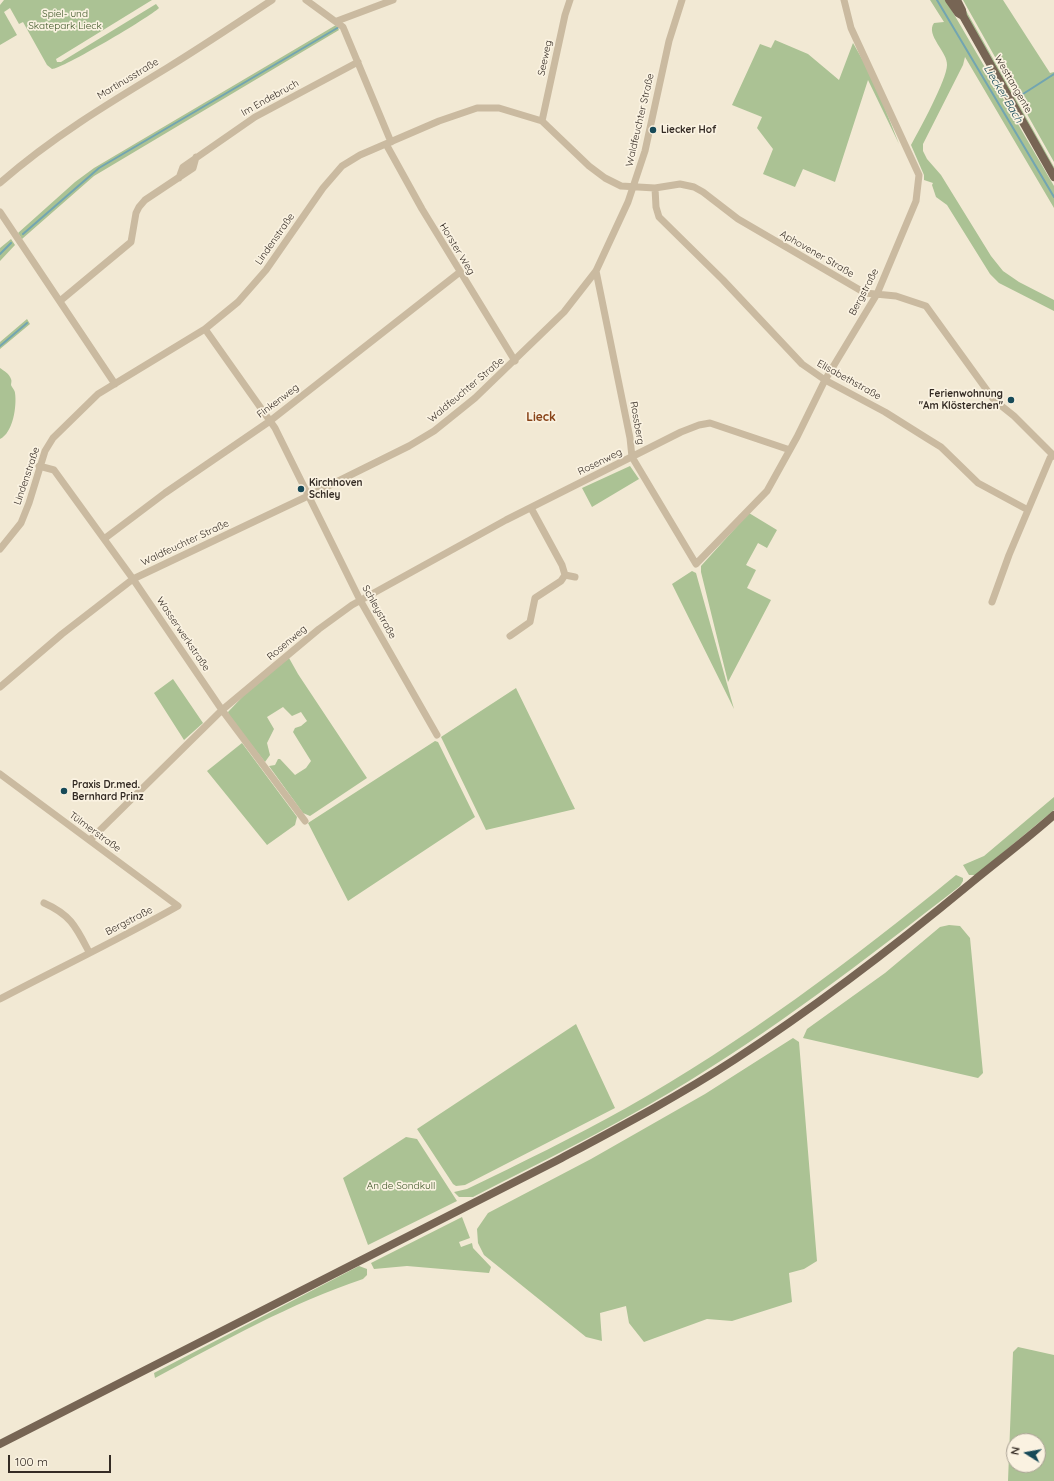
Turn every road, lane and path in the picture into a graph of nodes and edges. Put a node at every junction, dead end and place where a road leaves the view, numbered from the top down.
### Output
1 (272, 0) edge
2 (306, 0) edge
3 (393, 0) edge
4 (570, 0) edge
5 (682, 0) edge
6 (844, 0) edge
7 (949, 0) edge
8 (957, 0) edge
9 (963, 16) junction
10 (337, 21) junction
11 (358, 62) junction
12 (542, 121) junction
13 (388, 143) junction
14 (1054, 176) edge
15 (0, 183) edge
16 (633, 187) junction
17 (655, 188) junction
18 (0, 212) edge
19 (596, 271) junction
20 (460, 272) junction
21 (877, 294) junction
22 (60, 301) junction
23 (205, 329) junction
24 (515, 361) junction
25 (825, 380) junction
26 (115, 384) junction
27 (270, 421) junction
28 (790, 450) junction
29 (1054, 455) edge
30 (632, 457) junction
31 (39, 466) junction
32 (308, 496) junction
33 (531, 508) junction
34 (1028, 510) junction
35 (104, 539) junction
36 (0, 548) edge
37 (696, 564) joint
38 (565, 575) junction
39 (575, 577) dead end
40 (133, 579) junction
41 (360, 600) junction
42 (992, 602) dead end
43 (510, 636) dead end
44 (0, 686) edge
45 (222, 710) junction
46 (437, 735) dead end
47 (0, 774) edge
48 (1054, 815) edge
49 (305, 821) dead end
50 (90, 840) junction
51 (44, 902) dead end
52 (178, 906) joint
53 (89, 952) junction
54 (0, 999) edge
55 (0, 1444) edge

1 - 15 street, Martinusstraße
2 - 10 street, Horster Weg
3 - 10 street
4 - 12 street, Seeweg
5 - 16 street, Waldfeuchter Straße
6 - 21 street, Bergstraße
7 - 9 main road
8 - 9 main road, Westtangente
9 - 14 main road, Westtangente
10 - 11 street, Horster Weg
11 - 13 street, Horster Weg
11 - 22 street, Im Endebruch
12 - 13 street, Lindenstraße
12 - 16 street, Lindenstraße
13 - 20 street, Horster Weg
13 - 23 street, Lindenstraße
16 - 17 street, Aphovener Straße
16 - 19 street, Waldfeuchter Straße
17 - 21 street, Aphovener Straße
17 - 25 street, Elisabethstraße
18 - 22 street
19 - 24 street, Waldfeuchter Straße
19 - 30 street, Rossberg
20 - 24 street, Horster Weg
20 - 27 street, Finkenweg
21 - 25 street, Bergstraße
21 - 29 street, Aphovener Straße
22 - 26 street
23 - 26 street, Lindenstraße
23 - 27 street, Schleystraße
24 - 32 street, Waldfeuchter Straße
25 - 28 street, Bergstraße
25 - 34 street, Elisabethstraße
26 - 31 street, Lindenstraße
27 - 32 street, Schleystraße
27 - 35 street, Finkenweg
28 - 30 street, Rosenweg
28 - 37 street, Bergstraße
29 - 34 street
30 - 33 street, Rosenweg
30 - 37 street, Rossberg
31 - 35 street, Wasserwerkstraße
31 - 36 street, Lindenstraße
32 - 40 street, Waldfeuchter Straße
32 - 41 street, Schleystraße
33 - 38 street
33 - 41 street, Rosenweg
34 - 42 street
35 - 40 street, Wasserwerkstraße
38 - 39 street
38 - 43 street
40 - 44 street, Waldfeuchter Straße
40 - 45 street, Wasserwerkstraße
41 - 45 street, Rosenweg
41 - 46 street, Schleystraße
45 - 49 street, Wasserwerkstraße
45 - 50 street, Rosenweg
47 - 50 street, Tülmerstraße
48 - 55 main road
50 - 52 street, Tülmerstraße
51 - 53 street
52 - 53 street, Bergstraße
53 - 54 street, Bergstraße

